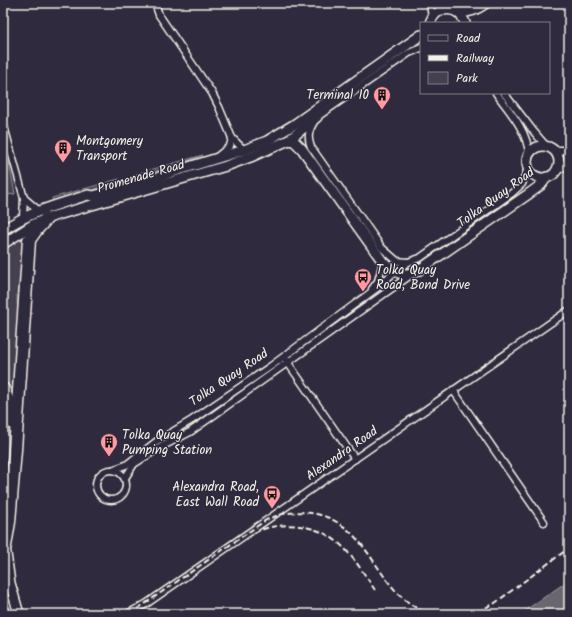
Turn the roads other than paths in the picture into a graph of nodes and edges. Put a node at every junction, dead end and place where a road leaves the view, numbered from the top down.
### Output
1 (155, 3) edge
2 (430, 3) edge
3 (439, 3) edge
4 (486, 3) edge
5 (447, 9) junction
6 (457, 12) junction
7 (431, 20) edge
8 (464, 22) edge
9 (420, 36) edge
10 (420, 48) edge
11 (497, 94) edge
12 (505, 94) edge
13 (317, 118) junction
14 (3, 122) edge
15 (232, 138) junction
16 (289, 140) junction
17 (550, 148) junction
18 (244, 150) junction
19 (569, 150) edge
20 (529, 154) junction
21 (214, 160) junction
22 (569, 163) edge
23 (528, 168) junction
24 (557, 169) junction
25 (547, 177) junction
26 (24, 198) junction
27 (42, 215) junction
28 (23, 217) junction
29 (3, 230) edge
30 (3, 244) edge
31 (383, 262) junction
32 (408, 262) junction
33 (394, 272) junction
34 (412, 274) junction
35 (370, 292) junction
36 (357, 302) junction
37 (362, 309) junction
38 (569, 310) edge
39 (284, 357) junction
40 (288, 363) junction
41 (3, 389) edge
42 (453, 390) junction
43 (15, 450) junction
44 (354, 459) junction
45 (112, 470) junction
46 (125, 478) junction
47 (544, 522) dead end
48 (4, 546) edge
49 (19, 614) edge
50 (127, 614) edge

1 - 15 street
2 - 7 street
3 - 5 street
4 - 6 street
5 - 6 street
5 - 7 street
6 - 8 street
9 - 18 street, Promenade Road
10 - 13 street
11 - 20 street
12 - 17 street
13 - 16 street, Promenade Road
13 - 32 street
14 - 26 street
15 - 18 street
15 - 21 street
16 - 27 street, Promenade Road
16 - 31 street
17 - 19 street
17 - 20 street
17 - 24 street
18 - 21 street, Promenade Road
20 - 23 street
21 - 27 street, Promenade Road
22 - 24 street
23 - 25 street
23 - 32 street, Tolka Quay Road
24 - 25 street
25 - 34 street, Tolka Quay Road
26 - 27 street
26 - 28 street
27 - 28 street, Promenade Road
27 - 30 street, Promenade Road
27 - 43 highway
28 - 29 street, Promenade Road
31 - 33 street
31 - 35 street
32 - 33 street, Tolka Quay Road
33 - 34 street
33 - 35 street, Tolka Quay Road
34 - 37 street, Tolka Quay Road
35 - 36 street, Tolka Quay Road
36 - 37 street
36 - 39 street, Tolka Quay Road
37 - 40 street, Tolka Quay Road
38 - 42 street, Alexandra Road
39 - 40 street
39 - 45 street, Tolka Quay Road
40 - 44 street
40 - 46 street, Tolka Quay Road
41 - 43 highway
42 - 44 street, Alexandra Road
42 - 47 street
43 - 48 highway
44 - 50 street, Alexandra Road
45 - 46 street
45 - 46 street
48 - 49 street

